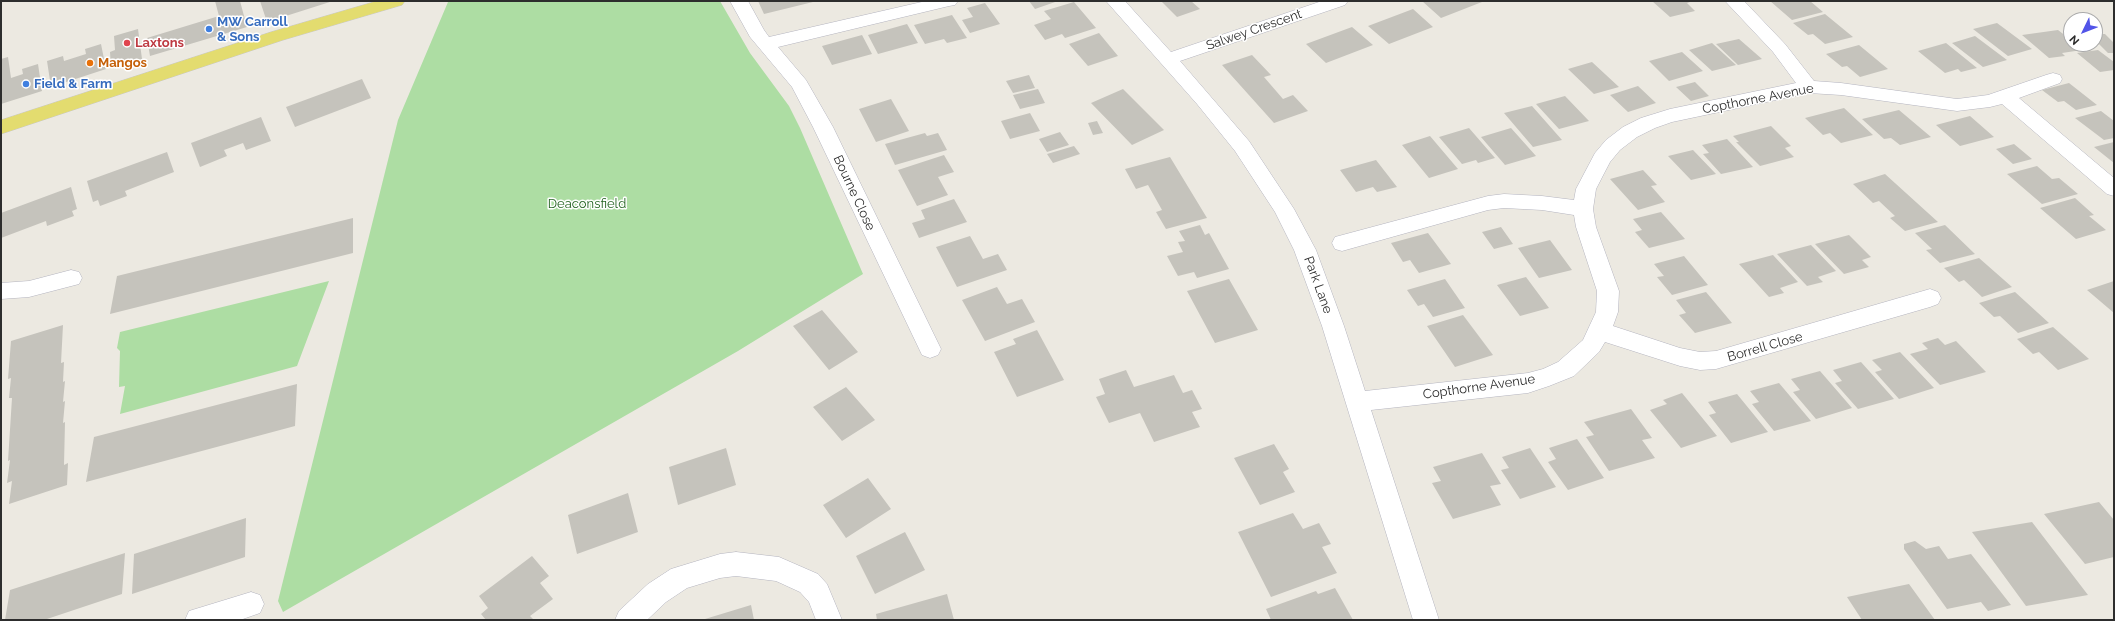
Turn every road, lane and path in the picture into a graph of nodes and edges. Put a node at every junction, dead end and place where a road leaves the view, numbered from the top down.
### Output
1 (396, 1) edge
2 (738, 1) edge
3 (949, 1) edge
4 (1115, 1) edge
5 (1339, 1) edge
6 (1734, 1) edge
7 (766, 44) junction
8 (1168, 59) junction
9 (2053, 79) dead end
10 (1809, 87) junction
11 (2005, 96) junction
12 (1, 127) edge
13 (2114, 189) edge
14 (1583, 209) junction
15 (1342, 243) dead end
16 (71, 278) dead end
17 (1, 291) edge
18 (1930, 298) dead end
19 (1600, 331) junction
20 (930, 349) dead end
21 (1356, 402) junction
22 (251, 604) dead end
23 (198, 620) edge
24 (628, 620) edge
25 (829, 620) edge
26 (1426, 620) edge

1 - 12 main road
2 - 7 street, Bourne Close
3 - 7 street
4 - 8 street, Park Lane
5 - 8 street, Salwey Crescent
6 - 10 street
7 - 20 street, Bourne Close
8 - 21 street, Park Lane
9 - 11 street, Copthorne Avenue
10 - 11 street, Copthorne Avenue
10 - 14 street, Copthorne Avenue
11 - 13 street
14 - 15 street
14 - 19 street, Copthorne Avenue
16 - 17 street
18 - 19 street, Borrell Close
19 - 21 street, Copthorne Avenue
21 - 26 street, Park Lane
22 - 23 street
24 - 25 street

